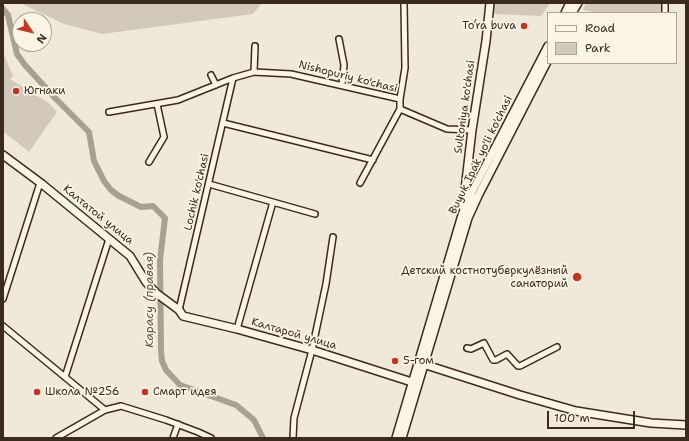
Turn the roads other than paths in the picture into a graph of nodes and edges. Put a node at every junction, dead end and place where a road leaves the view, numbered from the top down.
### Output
1 (404, 3) edge
2 (490, 3) edge
3 (570, 3) edge
4 (578, 3) edge
5 (566, 12) edge
6 (573, 12) edge
7 (339, 39) dead end
8 (255, 46) dead end
9 (547, 48) edge
10 (547, 62) edge
11 (254, 72) junction
12 (211, 75) dead end
13 (234, 78) junction
14 (216, 85) junction
15 (342, 85) junction
16 (400, 99) junction
17 (157, 104) junction
18 (400, 109) junction
19 (109, 112) dead end
20 (223, 123) junction
21 (472, 130) junction
22 (3, 155) edge
23 (373, 160) junction
24 (149, 162) dead end
25 (40, 183) junction
26 (360, 183) dead end
27 (209, 184) junction
28 (273, 202) junction
29 (315, 214) dead end
30 (462, 215) junction
31 (333, 237) dead end
32 (109, 239) junction
33 (3, 299) edge
34 (168, 303) joint
35 (179, 310) junction
36 (3, 326) edge
37 (237, 329) junction
38 (557, 347) dead end
39 (467, 348) dead end
40 (312, 350) junction
41 (421, 364) junction
42 (65, 377) junction
43 (415, 383) junction
44 (105, 410) junction
45 (178, 424) junction
46 (686, 425) edge
47 (63, 436) edge
48 (56, 438) edge
49 (173, 438) edge
50 (211, 438) edge
51 (293, 438) edge
52 (396, 438) edge
53 (402, 438) edge

1 - 16 street
2 - 21 street, Sultoniya ko'chasi
3 - 5 street
4 - 6 street
7 - 15 street
8 - 11 street
9 - 30 street, Buyuk Ipak yo'li ko'chasi
10 - 41 street, Buyuk Ipak yo'li ko'chasi
11 - 13 street, Nishopuriy ko'chasi
11 - 15 street, Nishopuriy ko'chasi
12 - 14 street
13 - 14 street, Nishopuriy ko'chasi
13 - 20 street, Lochik ko'chasi
14 - 17 street, Nishopuriy ko'chasi
15 - 16 street, Nishopuriy ko'chasi
16 - 18 street, Nishopuriy ko'chasi
17 - 19 street, Nishopuriy ko'chasi
17 - 24 street
18 - 21 street, Nishopuriy ko'chasi
18 - 23 street
20 - 23 street
20 - 27 street, Lochik ko'chasi
21 - 30 street, Sultoniya ko'chasi
22 - 25 street, Калтатой улица
23 - 26 street
25 - 32 street, Калтатой улица
25 - 33 street
27 - 28 street
27 - 35 street, Lochik ko'chasi
28 - 29 street
28 - 37 street
30 - 41 street, Buyuk Ipak yo'li ko'chasi
31 - 40 street
32 - 34 street, Калтатой улица
32 - 42 street
34 - 35 street, Калтарой улица
35 - 37 street, Калтарой улица
36 - 42 street
37 - 40 street, Калтарой улица
38 - 39 street
40 - 43 street, Калтарой улица
40 - 51 street
41 - 43 street, Buyuk Ipak yo'li ko'chasi
41 - 46 street
42 - 44 street
43 - 52 street, Buyuk Ipak yo'li ko'chasi
43 - 53 street, Buyuk Ipak yo'li ko'chasi
44 - 45 street
44 - 47 street
45 - 49 street
45 - 50 street
47 - 48 street

